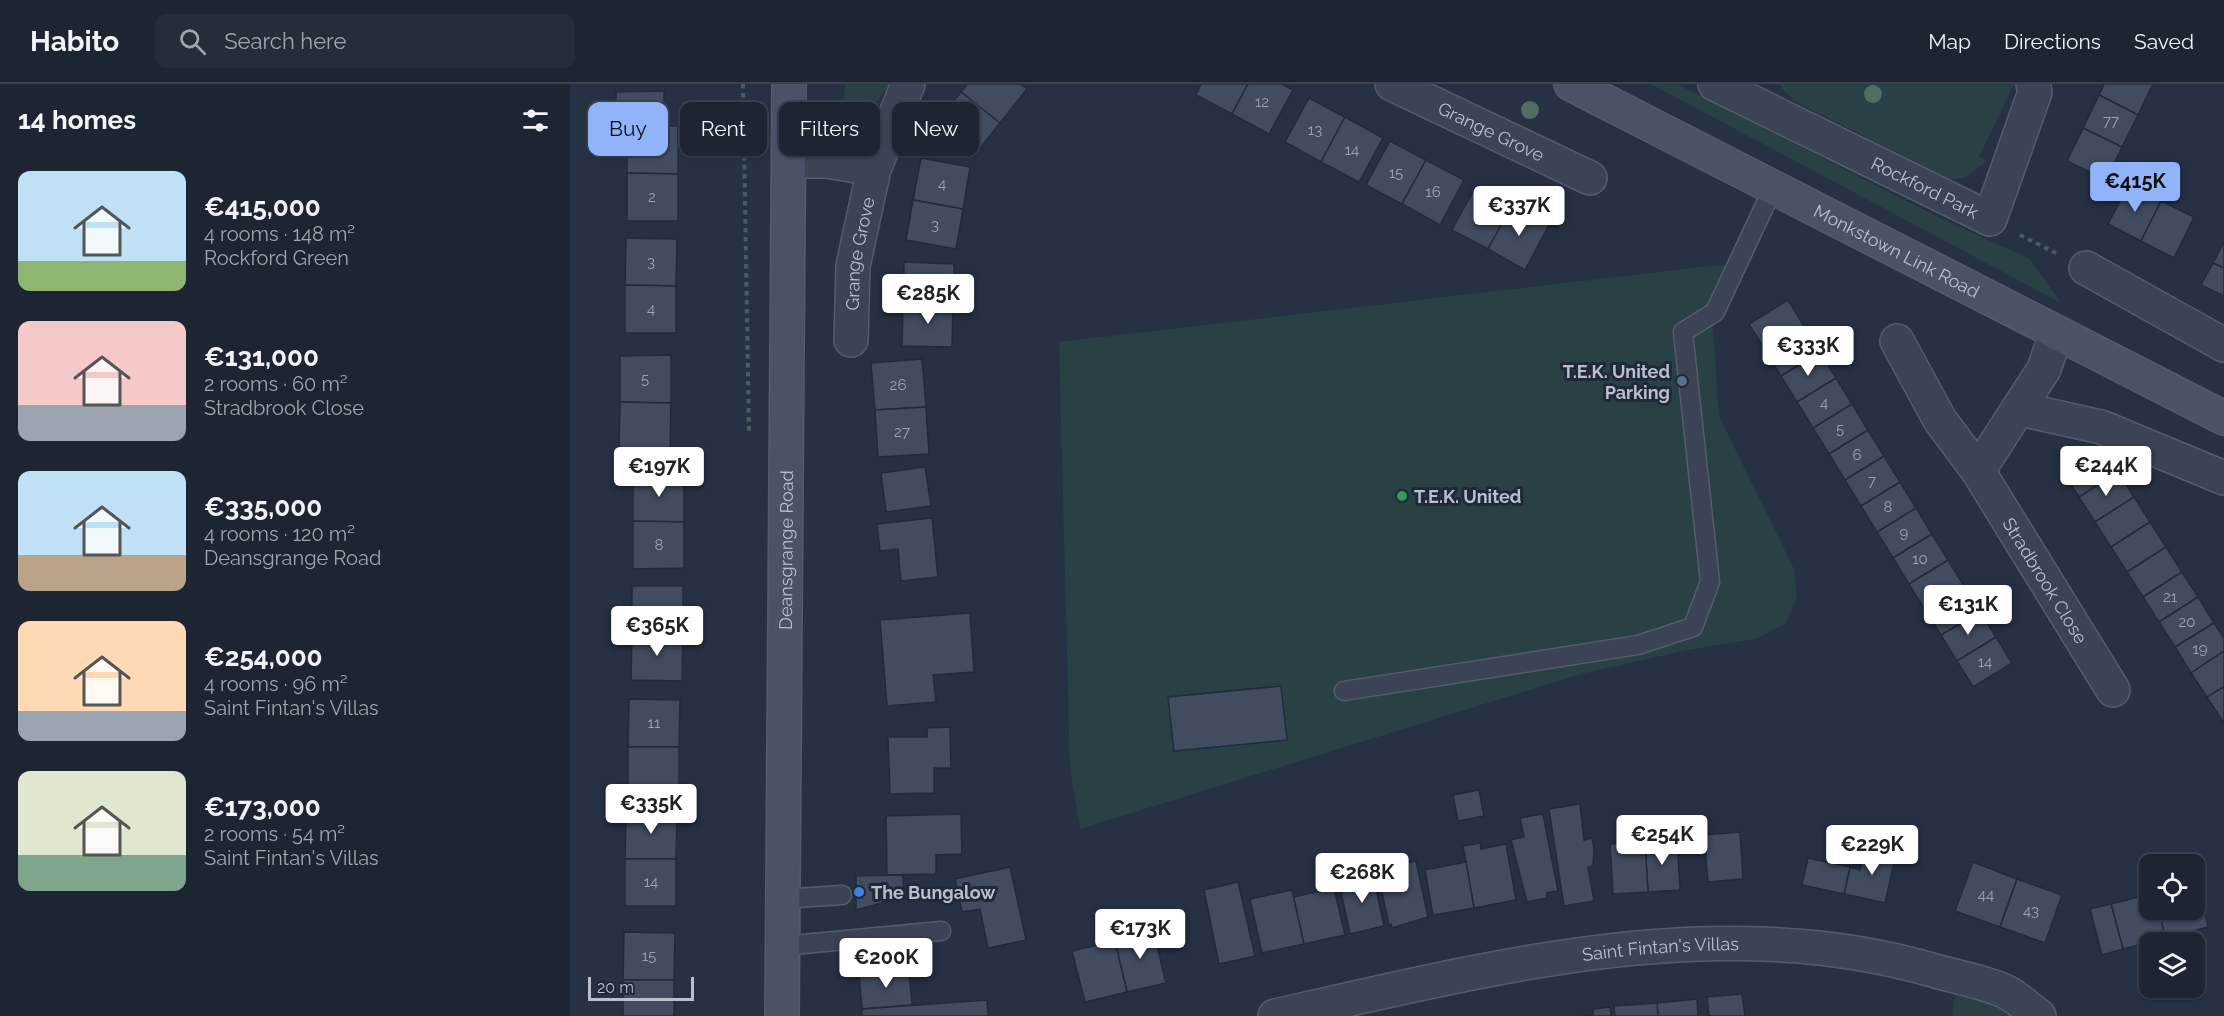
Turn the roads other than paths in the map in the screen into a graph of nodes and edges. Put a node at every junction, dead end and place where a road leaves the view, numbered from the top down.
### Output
1 (789, 84) edge
2 (908, 84) edge
3 (1392, 84) edge
4 (1571, 84) edge
5 (2033, 84) edge
6 (1729, 87) edge
7 (790, 161) junction
8 (874, 170) junction
9 (1590, 178) dead end
10 (1773, 188) junction
11 (2086, 268) road end
12 (2056, 334) junction
13 (851, 340) dead end
14 (1897, 341) dead end
15 (2224, 345) edge
16 (2020, 409) junction
17 (2224, 418) edge
18 (1978, 471) junction
19 (2224, 478) edge
20 (2113, 690) dead end
21 (1344, 691) dead end
22 (843, 895) dead end
23 (783, 899) junction
24 (941, 931) dead end
25 (782, 946) junction
26 (782, 1016) edge
27 (1275, 1016) edge
28 (2039, 1016) edge

1 - 7 main road, Deansgrange Road
2 - 8 street, Grange Grove
3 - 9 street, Grange Grove
4 - 10 main road, Monkstown Link Road
5 - 6 street, Rockford Park
7 - 8 street
7 - 23 main road, Deansgrange Road
8 - 13 street, Grange Grove
10 - 12 main road, Monkstown Link Road
10 - 21 lane
11 - 15 street
12 - 16 street
12 - 17 main road, Monkstown Link Road
14 - 18 street, Stradbrook Close
16 - 18 street
16 - 19 street
18 - 20 street, Stradbrook Close
22 - 23 lane
23 - 25 main road, Deansgrange Road
24 - 25 lane
25 - 26 main road, Deansgrange Road
27 - 28 street, Saint Fintan's Villas

